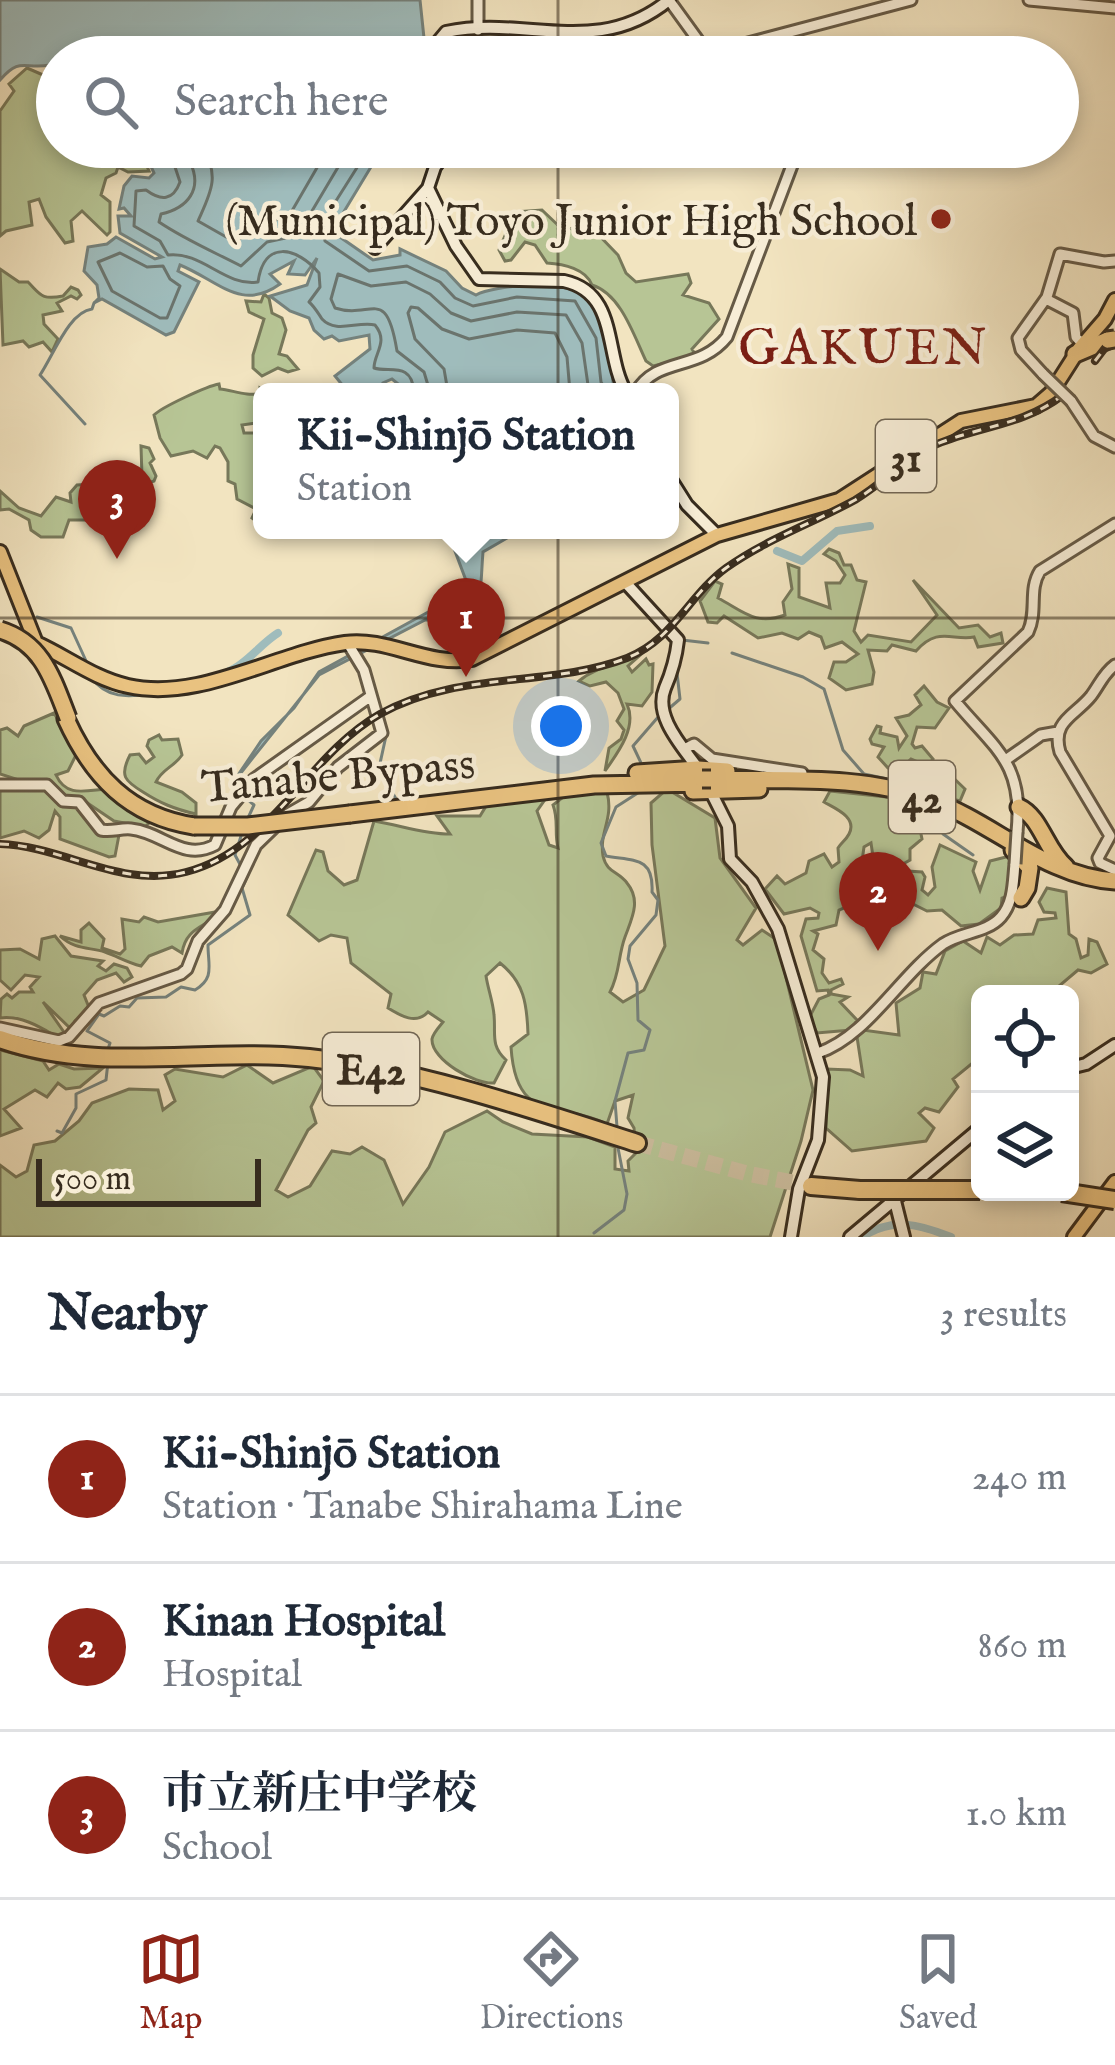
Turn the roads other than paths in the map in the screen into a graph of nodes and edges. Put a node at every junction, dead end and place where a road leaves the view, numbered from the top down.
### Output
1 (478, 0) edge
2 (669, 0) edge
3 (911, 0) edge
4 (1029, 0) edge
5 (1115, 8) edge
6 (478, 30) junction
7 (440, 36) edge
8 (695, 36) edge
9 (776, 36) edge
10 (435, 168) edge
11 (791, 168) edge
12 (428, 188) junction
13 (375, 248) dead end
14 (1115, 261) edge
15 (1047, 298) junction
16 (1115, 300) edge
17 (1111, 340) edge
18 (1081, 348) junction
19 (622, 383) edge
20 (644, 383) edge
21 (1115, 447) edge
22 (679, 491) edge
23 (1115, 524) edge
24 (717, 535) junction
25 (0, 552) edge
26 (628, 580) junction
27 (8, 631) edge
28 (37, 644) junction
29 (353, 650) junction
30 (48, 660) junction
31 (1115, 665) edge
32 (371, 696) junction
33 (1058, 732) junction
34 (684, 749) junction
35 (1007, 759) junction
36 (94, 768) junction
37 (706, 781) junction
38 (819, 782) junction
39 (0, 785) edge
40 (1019, 807) junction
41 (350, 812) junction
42 (961, 815) junction
43 (1037, 827) junction
44 (1115, 870) edge
45 (1112, 883) edge
46 (1016, 898) junction
47 (0, 1028) edge
48 (0, 1040) edge
49 (1115, 1046) edge
50 (818, 1053) junction
51 (1079, 1066) edge
52 (971, 1136) edge
53 (637, 1142) tunnel mouth
54 (1115, 1182) edge
55 (811, 1186) tunnel mouth
56 (971, 1190) edge
57 (1079, 1195) edge
58 (1115, 1200) edge
59 (895, 1201) junction
60 (791, 1237) edge
61 (850, 1237) edge
62 (904, 1237) edge
63 (1074, 1237) edge

1 - 6 street
2 - 6 main road
2 - 8 street
3 - 9 street
4 - 5 street
6 - 7 main road
10 - 12 main road
11 - 20 street
12 - 13 main road
12 - 19 main road
14 - 15 street
15 - 18 street
15 - 21 street, bridge
16 - 18 main road, 31
17 - 18 highway
18 - 24 main road, 31
22 - 24 main road
23 - 35 street
24 - 26 main road, 31
25 - 27 main road
26 - 29 main road, 31
26 - 34 main road
27 - 28 highway
27 - 28 main road
27 - 30 highway, 42
27 - 36 highway, Tanabe Bypass / 42, bridge
28 - 30 highway, 42
29 - 30 main road, 31
29 - 32 street
30 - 36 highway, 42
31 - 33 street
32 - 39 street
32 - 47 street
33 - 35 street
33 - 44 street
34 - 37 main road
34 - 38 street
35 - 40 street
36 - 41 highway, Tanabe Bypass / 42, bridge
37 - 38 highway, Tanabe Bypass / 42
37 - 41 highway, Tanabe Bypass / 42
37 - 41 highway, Tanabe Bypass / 42
37 - 50 main road
38 - 42 highway, Tanabe Bypass / 42
40 - 43 highway
40 - 46 street, bridge
42 - 43 highway
42 - 45 highway, Tanabe Bypass / 42
42 - 46 highway
43 - 45 highway
45 - 46 highway
46 - 50 street
48 - 53 highway, E42
49 - 51 main road
50 - 60 main road
52 - 59 main road
54 - 63 main road
55 - 56 highway, bridge
57 - 58 highway, bridge
59 - 61 main road
59 - 62 main road

